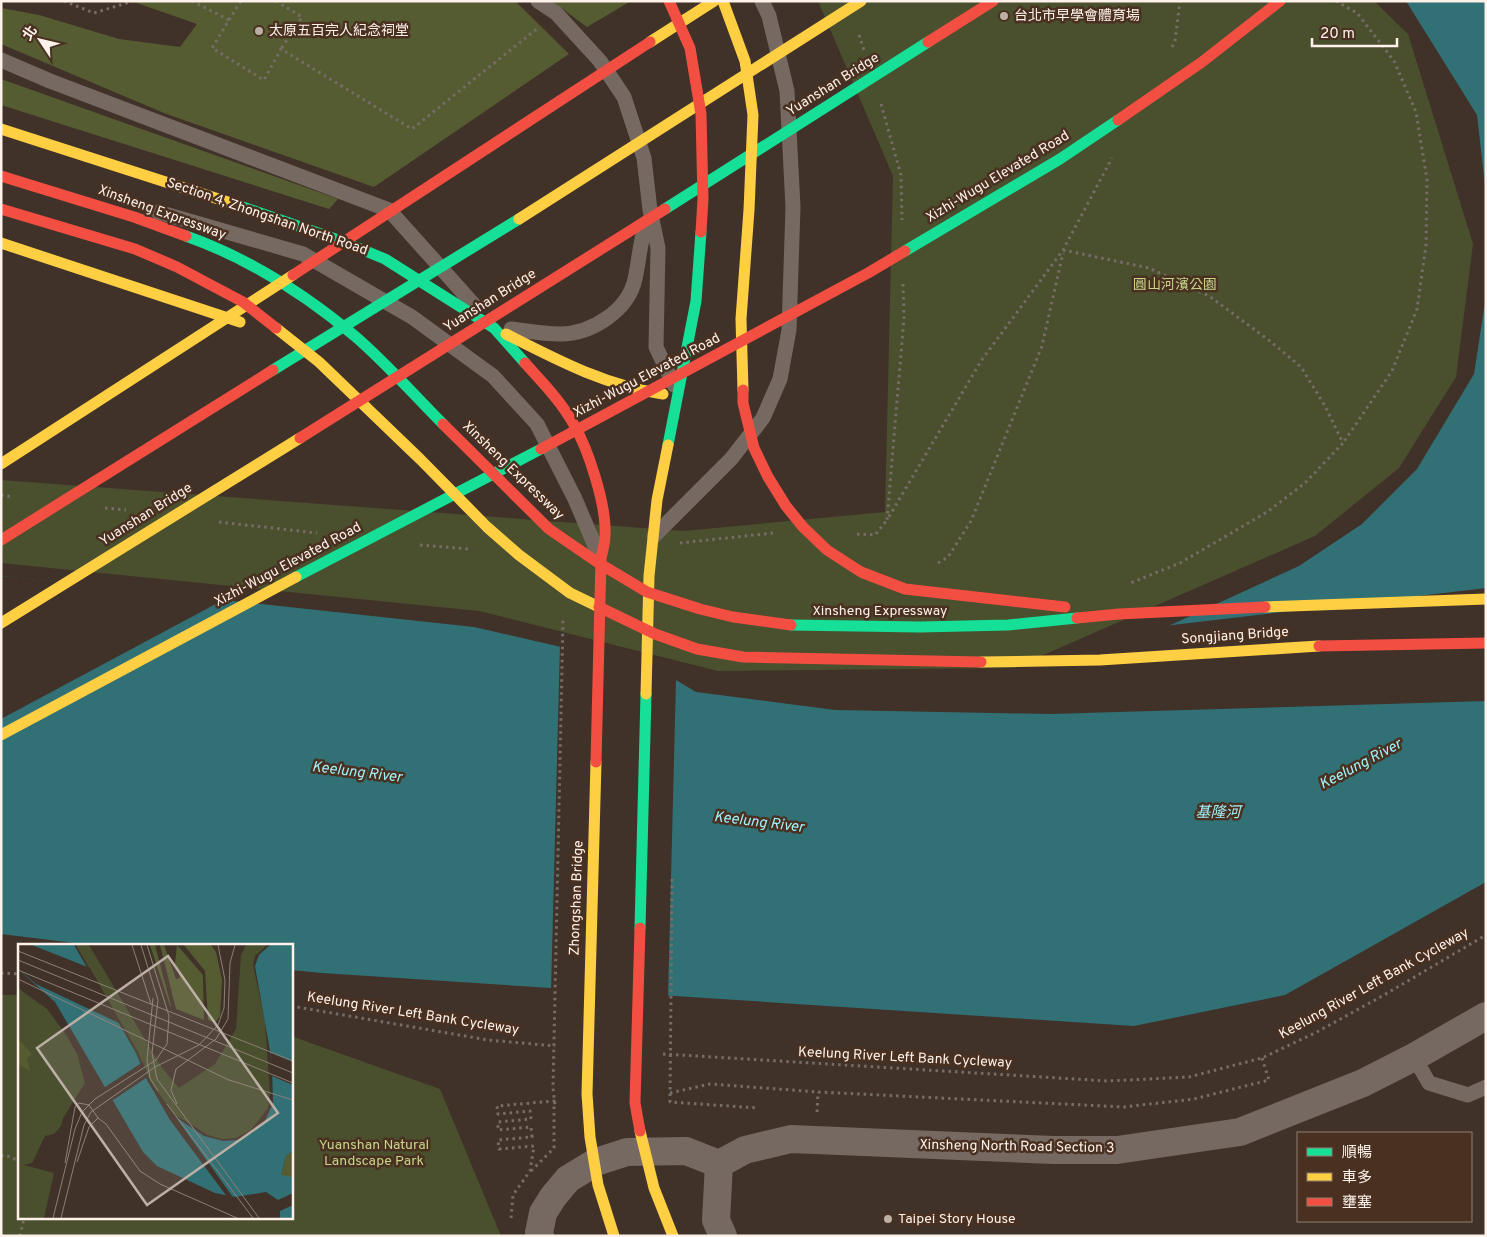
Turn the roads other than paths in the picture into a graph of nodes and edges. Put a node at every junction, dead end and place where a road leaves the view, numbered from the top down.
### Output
1 (538, 1) edge
2 (669, 1) edge
3 (714, 1) edge
4 (723, 1) edge
5 (762, 1) edge
6 (861, 1) edge
7 (993, 1) edge
8 (1280, 1) edge
9 (1, 60) edge
10 (1, 129) edge
11 (1, 165) edge
12 (1, 176) edge
13 (1, 209) edge
14 (650, 210) junction
15 (1, 243) edge
16 (494, 328) junction
17 (319, 362) junction
18 (679, 395) junction
19 (1, 464) edge
20 (653, 537) junction
21 (1, 540) edge
22 (601, 563) junction
23 (1486, 600) edge
24 (1119, 614) junction
25 (1, 623) edge
26 (1486, 642) edge
27 (1, 735) edge
28 (1486, 1016) edge
29 (1414, 1057) junction
30 (1486, 1087) edge
31 (719, 1164) junction
32 (540, 1236) edge
33 (614, 1236) edge
34 (673, 1236) edge
35 (723, 1236) edge

1 - 14 lane
2 - 18 main road
3 - 19 main road
4 - 24 main road
5 - 20 lane
6 - 21 main road
7 - 25 main road, Yuanshan Bridge
8 - 27 main road, Xizhi-Wugu Elevated Road
9 - 16 lane
10 - 16 main road, Section 4, Zhongshan North Road
11 - 22 lane
12 - 24 main road, Xinsheng Expressway
13 - 17 main road
14 - 16 lane
14 - 18 lane
15 - 17 main road
16 - 18 main road
16 - 22 main road, Section 4, Zhongshan North Road
17 - 26 main road, Songjiang Bridge
18 - 20 main road
20 - 34 main road
22 - 33 main road, Zhongshan Bridge
23 - 24 main road, Songjiang Bridge
28 - 29 street, Xinsheng North Road Section 3
29 - 30 lane
29 - 31 street, Xinsheng North Road Section 3
31 - 32 street
31 - 35 street

